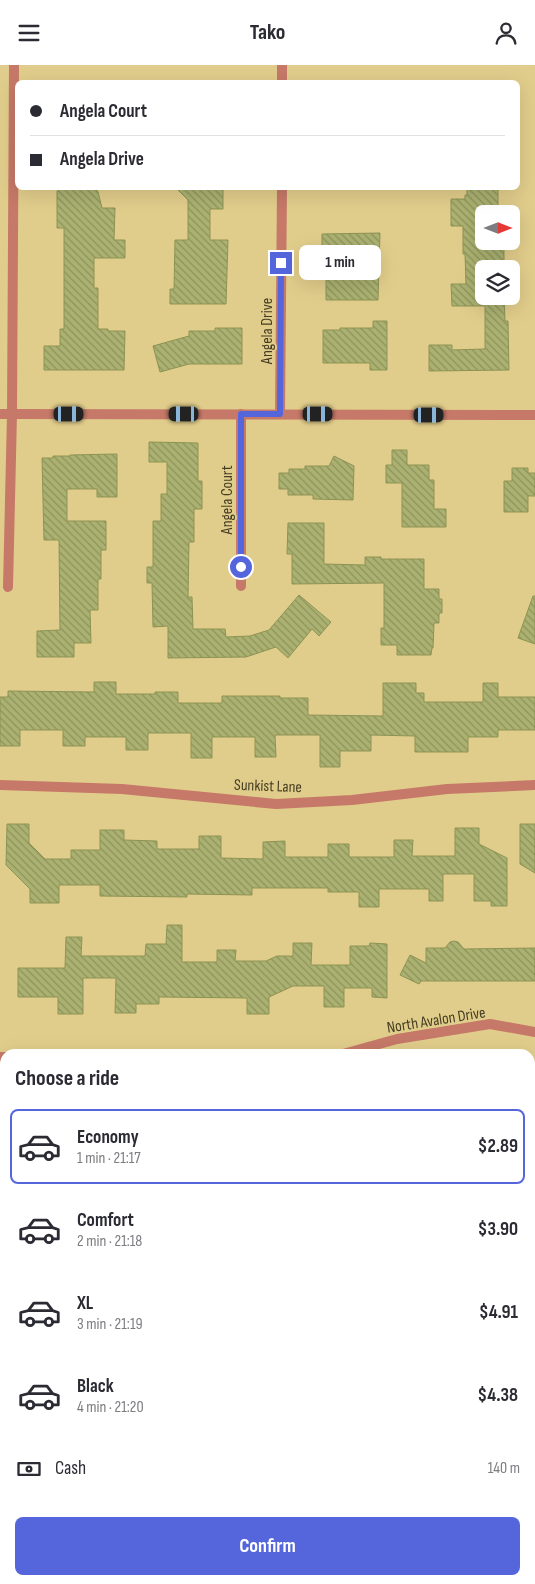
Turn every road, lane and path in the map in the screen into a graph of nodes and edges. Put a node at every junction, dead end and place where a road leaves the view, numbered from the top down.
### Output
1 (14, 65) edge
2 (282, 65) edge
3 (282, 80) edge
4 (282, 190) edge
5 (0, 414) edge
6 (12, 414) junction
7 (241, 414) junction
8 (280, 414) junction
9 (535, 415) edge
10 (241, 586) dead end
11 (8, 587) dead end
12 (0, 785) edge
13 (535, 785) edge
14 (535, 1032) edge
15 (360, 1049) edge

1 - 6 street
2 - 3 street
4 - 8 street, Angela Drive
5 - 6 street
6 - 7 street
6 - 11 street
7 - 8 street
7 - 10 street, Angela Court
8 - 9 street
12 - 13 street, Sunkist Lane
14 - 15 street, North Avalon Drive

